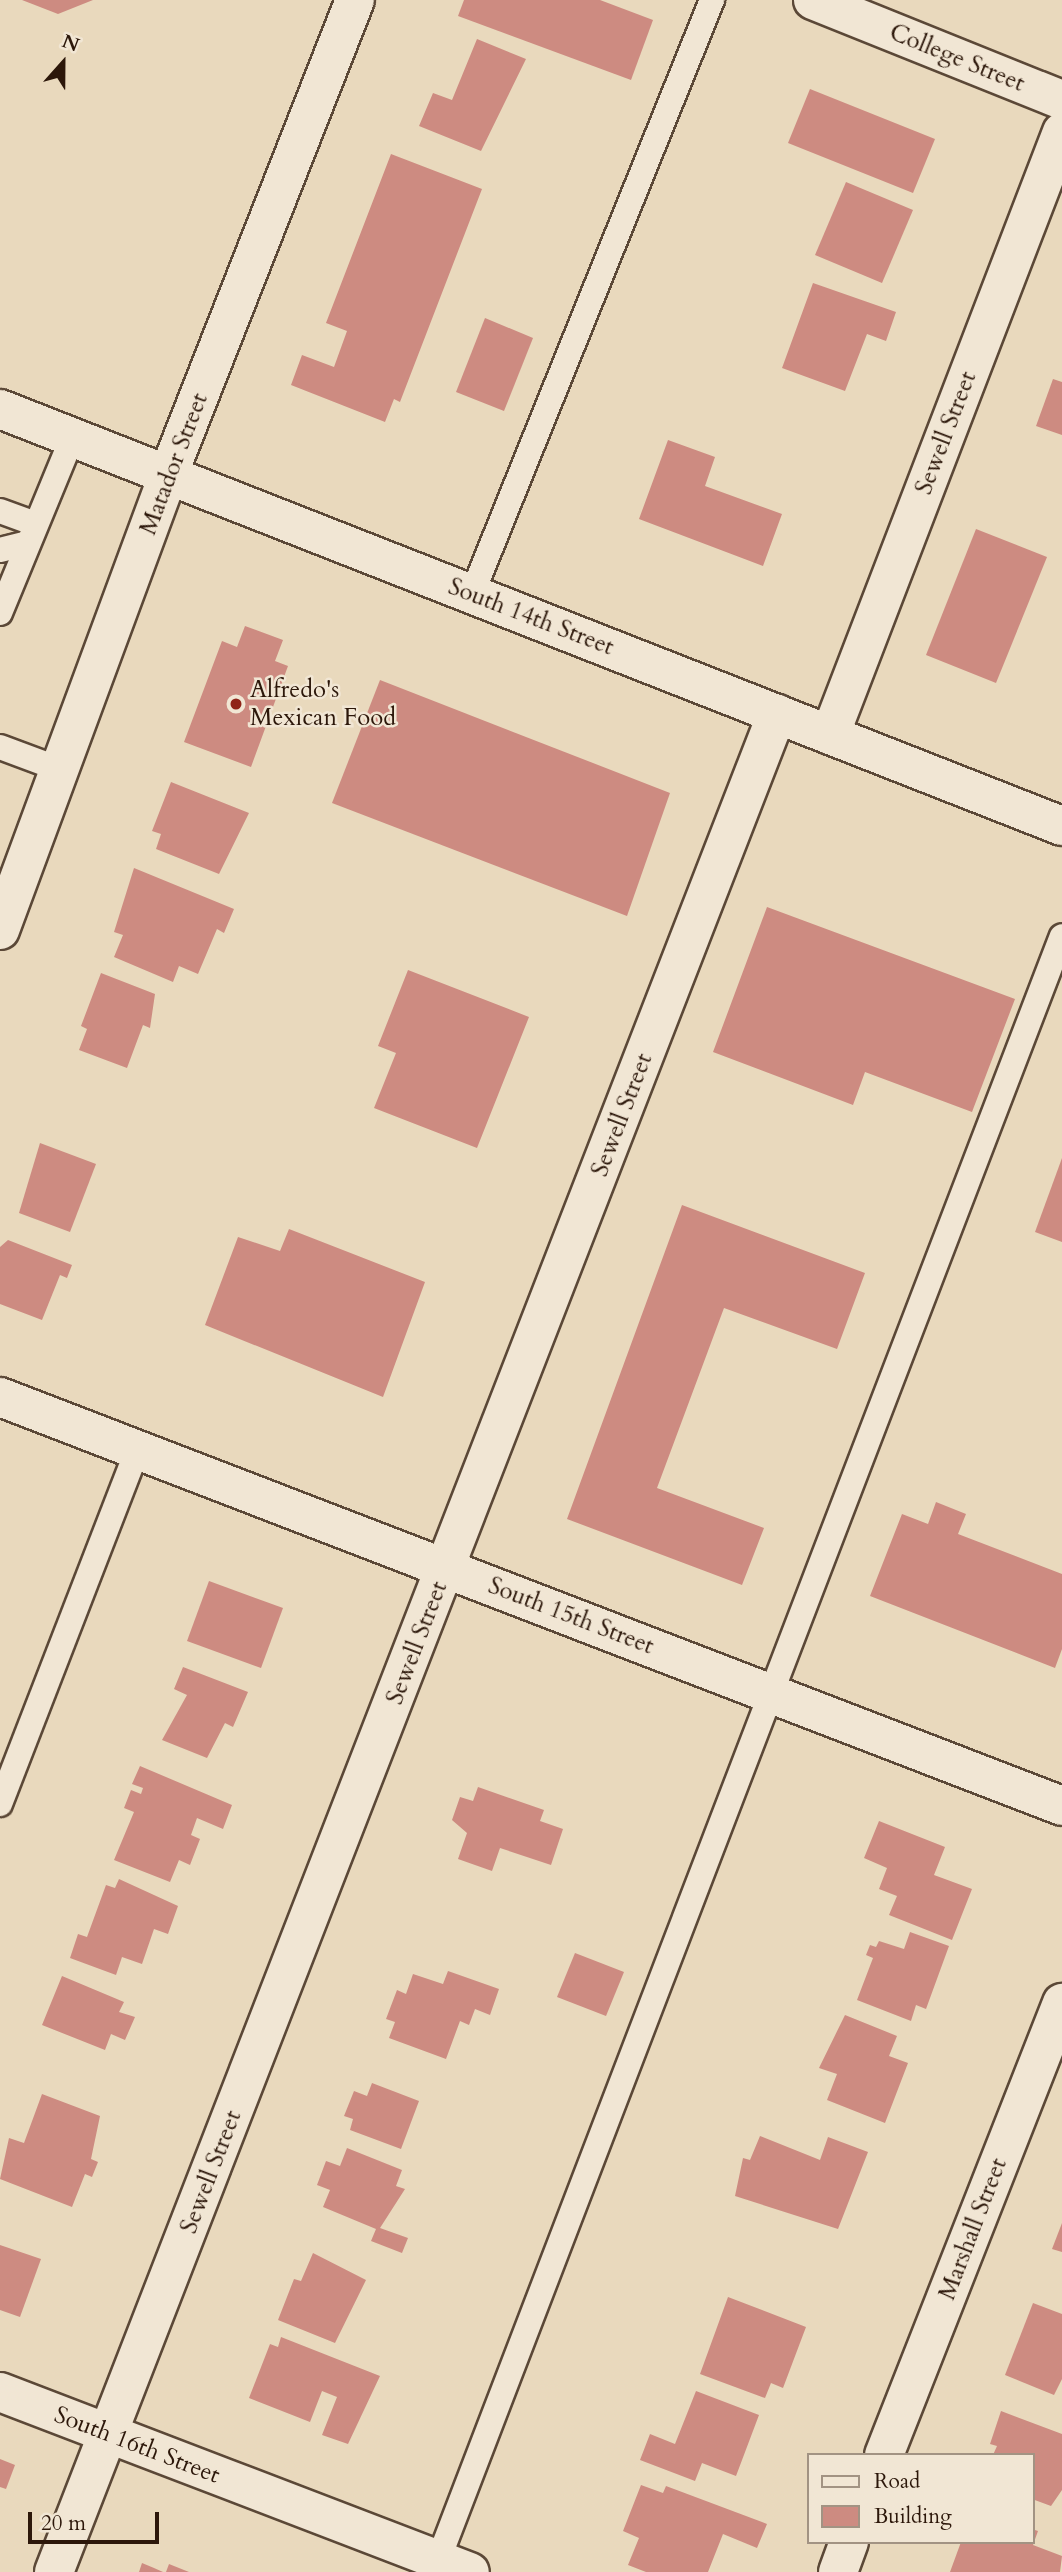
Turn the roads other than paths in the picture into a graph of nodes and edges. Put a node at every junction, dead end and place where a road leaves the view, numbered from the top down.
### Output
1 (355, 0) edge
2 (712, 0) edge
3 (813, 0) edge
4 (1062, 100) edge
5 (1062, 132) edge
6 (0, 409) edge
7 (72, 438) junction
8 (168, 475) junction
9 (0, 510) edge
10 (32, 534) junction
11 (0, 550) edge
12 (472, 594) junction
13 (0, 613) edge
14 (777, 714) junction
15 (830, 735) junction
16 (0, 747) edge
17 (59, 769) junction
18 (1062, 826) edge
19 (0, 930) edge
20 (1062, 936) edge
21 (0, 1397) edge
22 (138, 1450) junction
23 (447, 1568) junction
24 (775, 1694) junction
25 (0, 1804) edge
26 (1062, 1806) edge
27 (1062, 2003) edge
28 (0, 2392) edge
29 (108, 2434) junction
30 (885, 2453) edge
31 (848, 2544) edge
32 (447, 2568) edge
33 (54, 2572) edge
34 (838, 2572) edge

1 - 8 street, Matador Street
2 - 12 lane
3 - 4 street, College Street
5 - 15 street, Sewell Street
6 - 7 street, South 14th Street
7 - 8 street, South 14th Street
7 - 10 lane
8 - 12 street, South 14th Street
8 - 17 street, Matador Street
9 - 10 lane
10 - 11 lane
10 - 13 lane
12 - 14 street, South 14th Street
14 - 15 street, South 14th Street
14 - 23 street, Sewell Street
15 - 18 street, South 14th Street
16 - 17 lane
17 - 19 street, Matador Street
20 - 24 lane
21 - 22 street, South 15th Street
22 - 23 street, South 15th Street
22 - 25 lane
23 - 24 street, South 15th Street
23 - 29 street, Sewell Street
24 - 26 street, South 15th Street
24 - 32 lane
27 - 30 street, Marshall Street
28 - 29 street, South 16th Street
29 - 32 street, South 16th Street
29 - 33 street, Sewell Street
31 - 34 street

